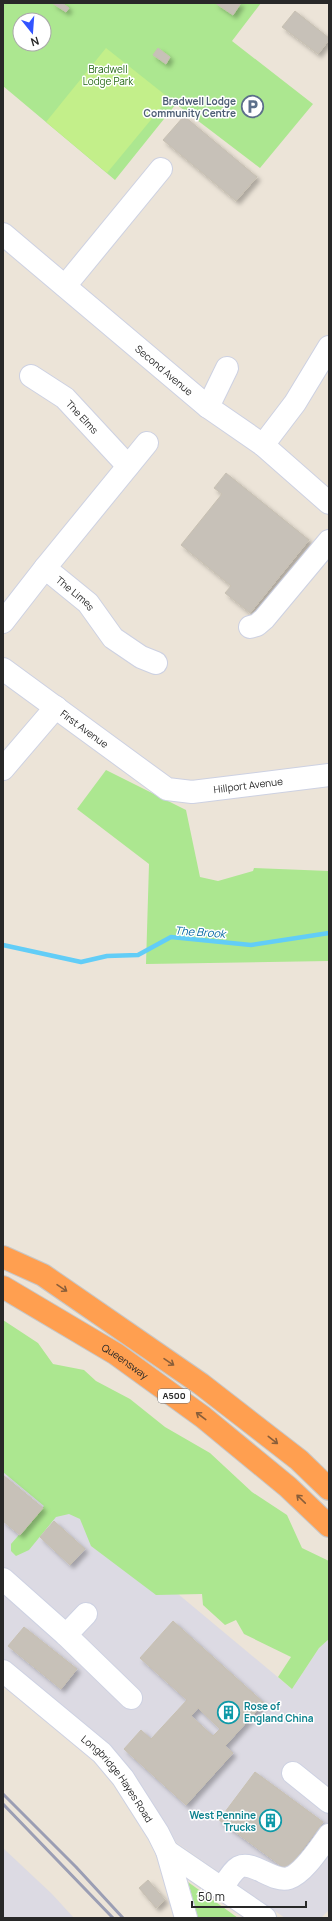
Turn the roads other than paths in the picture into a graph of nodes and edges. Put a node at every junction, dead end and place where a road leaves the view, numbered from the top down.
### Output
1 (161, 169) dead end
2 (3, 234) edge
3 (65, 286) junction
4 (329, 347) edge
5 (227, 368) dead end
6 (31, 376) dead end
7 (208, 407) junction
8 (147, 443) dead end
9 (262, 445) junction
10 (128, 466) junction
11 (329, 503) edge
12 (329, 541) edge
13 (45, 568) junction
14 (3, 622) edge
15 (250, 627) dead end
16 (156, 663) dead end
17 (3, 669) edge
18 (56, 707) junction
19 (3, 769) edge
20 (329, 774) edge
21 (167, 789) joint
22 (3, 1252) edge
23 (3, 1257) edge
24 (43, 1275) junction
25 (3, 1287) edge
26 (3, 1304) edge
27 (116, 1354) junction
28 (329, 1489) edge
29 (329, 1526) edge
30 (3, 1578) edge
31 (86, 1614) dead end
32 (66, 1634) junction
33 (3, 1671) edge
34 (131, 1698) dead end
35 (294, 1773) dead end
36 (329, 1802) edge
37 (329, 1835) edge
38 (167, 1851) junction
39 (222, 1889) junction
40 (186, 1918) edge
41 (265, 1918) edge

1 - 3 street
2 - 3 street, Second Avenue
3 - 7 street, Second Avenue
4 - 9 street
5 - 7 street
6 - 10 street, The Elms
7 - 9 street, Second Avenue
8 - 10 street
9 - 11 street, Second Avenue
10 - 13 street
12 - 15 street
13 - 14 street
13 - 16 street, The Limes
17 - 18 street, First Avenue
18 - 19 street
18 - 21 street, First Avenue
20 - 21 street, Hillport Avenue
22 - 24 highway
23 - 24 highway, A500
24 -> 28 highway, A500
25 - 27 highway, Queensway / A500
26 - 27 highway
29 -> 27 highway, Queensway / A500
30 - 32 street
31 - 32 street
32 - 34 street
33 - 38 street, Longbridge Hayes Road
35 - 36 street
37 - 39 street
38 - 39 street
38 - 40 street, Longbridge Hayes Road
39 - 41 street

